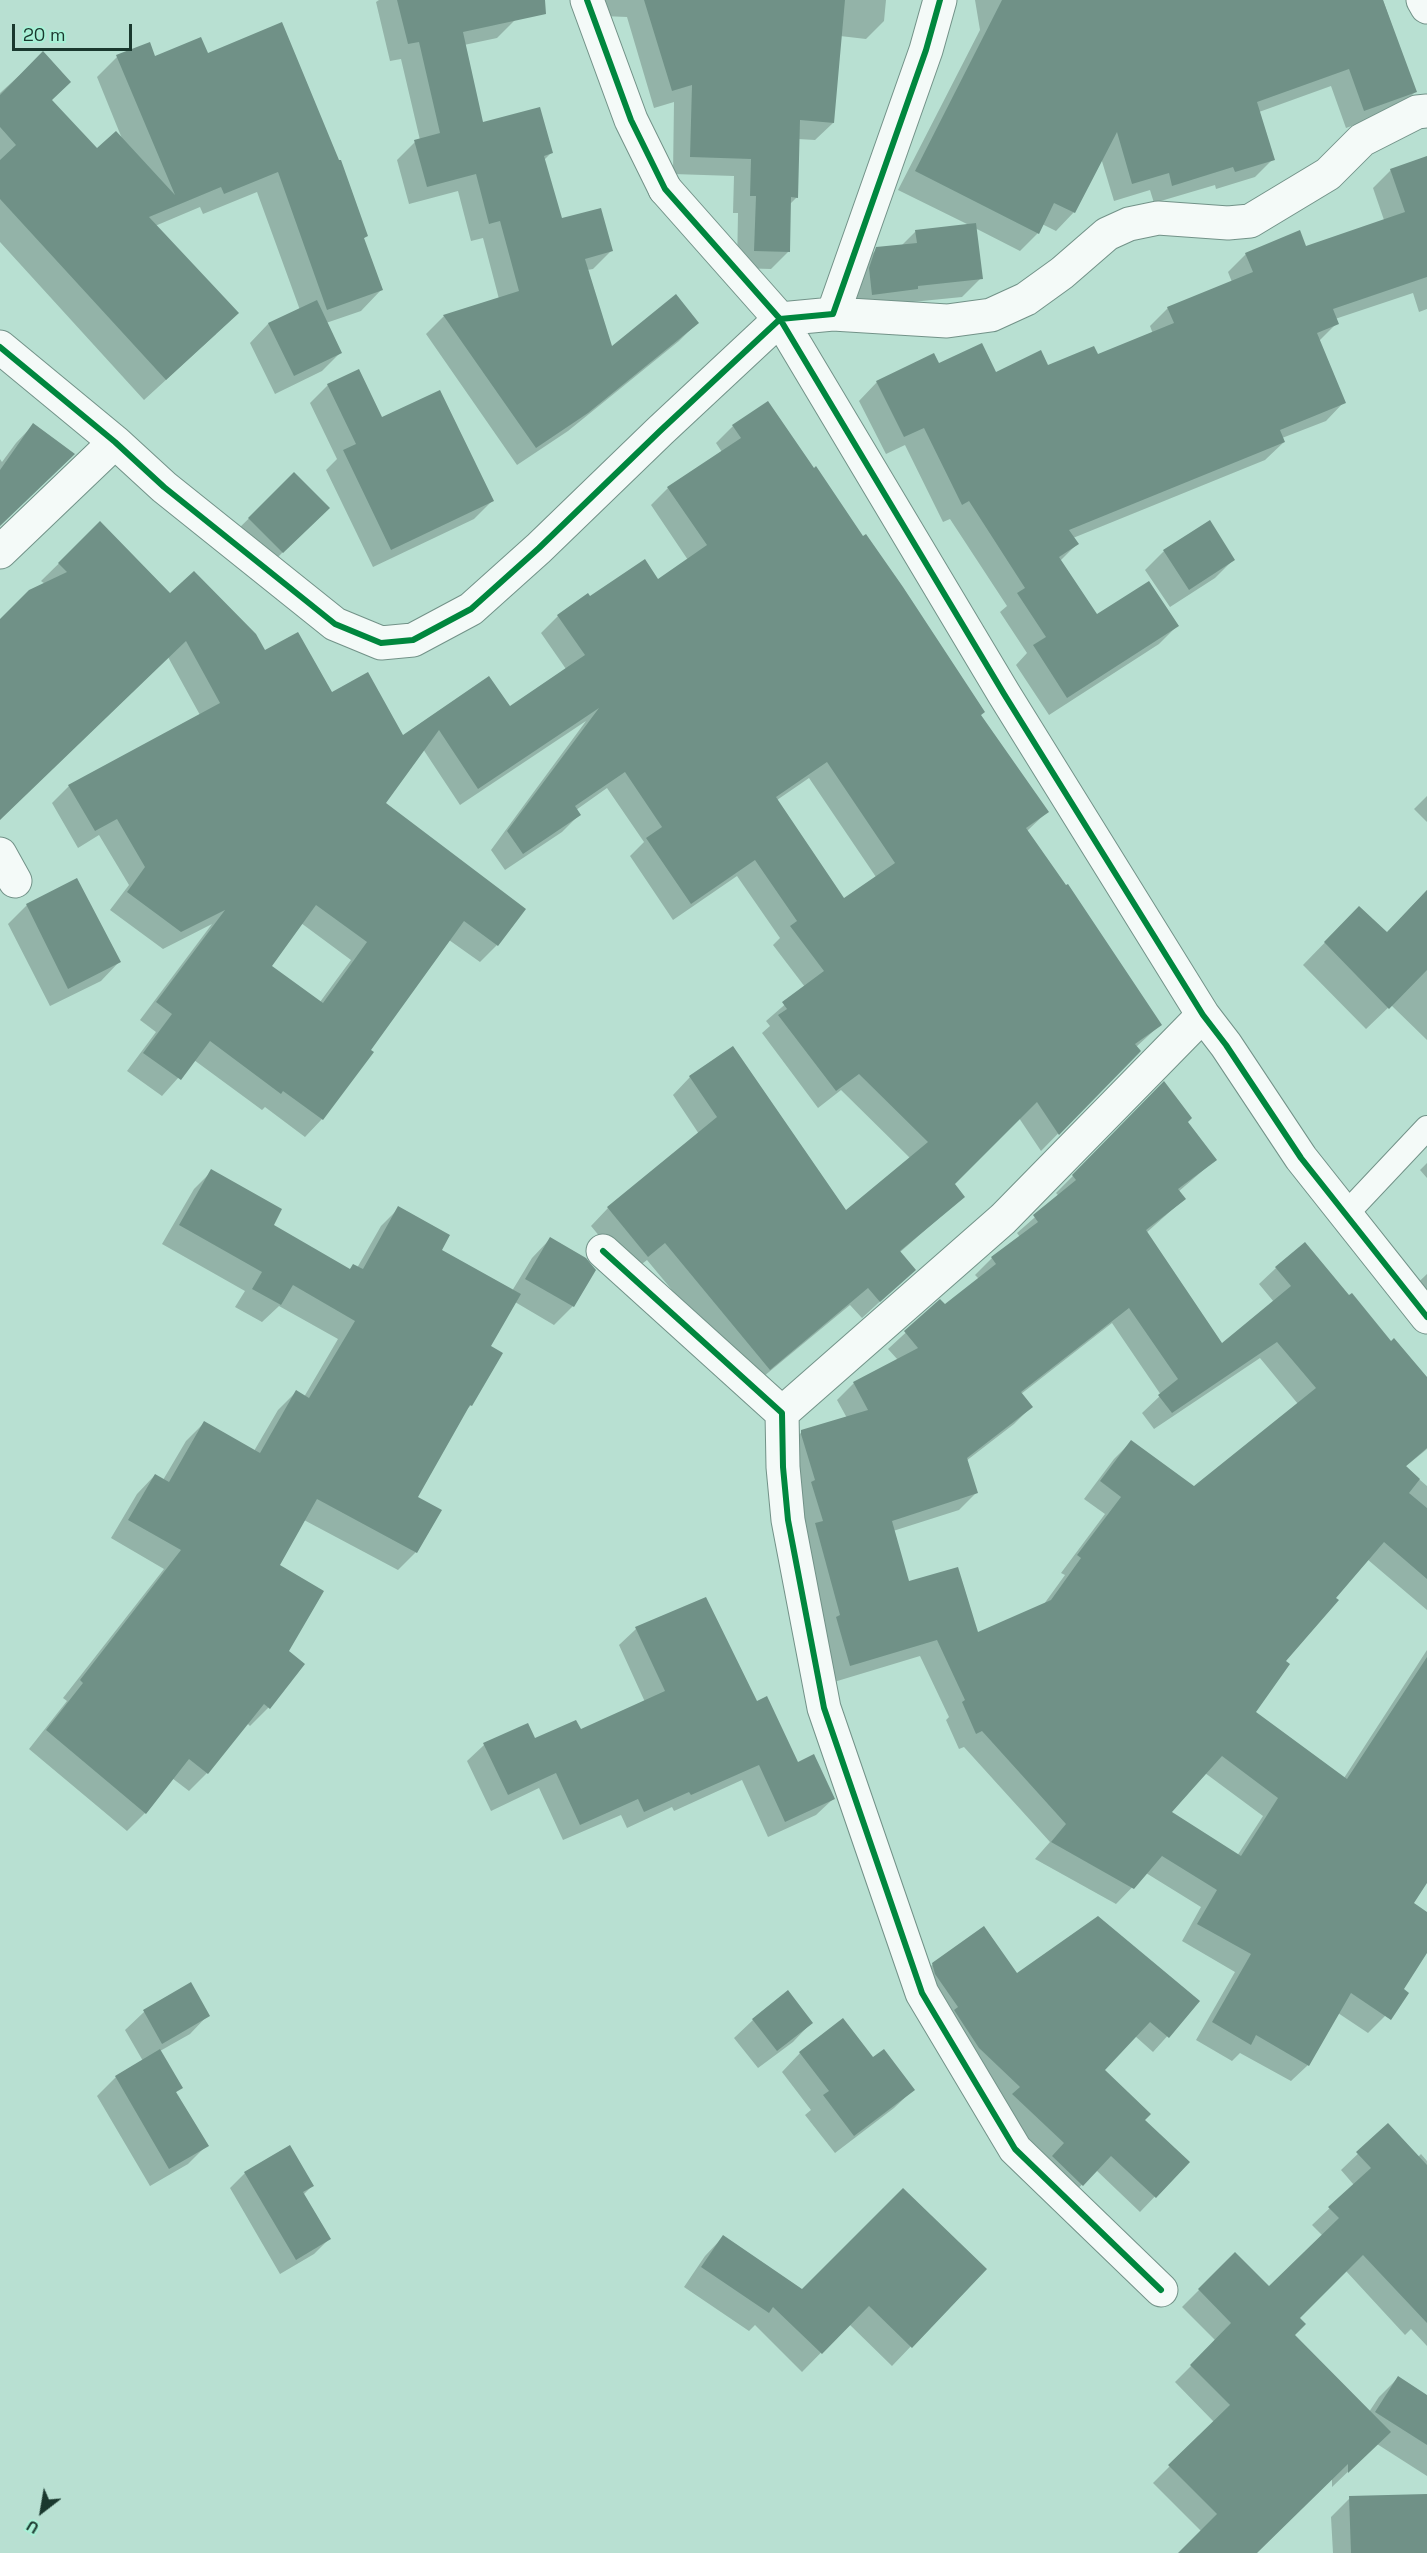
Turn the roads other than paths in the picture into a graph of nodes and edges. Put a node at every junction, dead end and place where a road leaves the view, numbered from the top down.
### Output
1 (587, 0) edge
2 (940, 0) edge
3 (1423, 0) edge
4 (1427, 7) edge
5 (1427, 111) edge
6 (833, 314) junction
7 (780, 319) junction
8 (0, 347) edge
9 (115, 442) junction
10 (0, 552) edge
11 (1203, 1015) junction
12 (1427, 1128) edge
13 (1346, 1214) junction
14 (603, 1251) dead end
15 (1427, 1317) edge
16 (782, 1413) junction
17 (1161, 2290) dead end

1 - 7 street
2 - 6 street
3 - 4 street
5 - 6 street
6 - 7 street
7 - 9 street
7 - 11 street
8 - 9 street
9 - 10 street
11 - 13 street
11 - 16 street
12 - 13 lane
13 - 15 street
14 - 16 street
16 - 17 street

